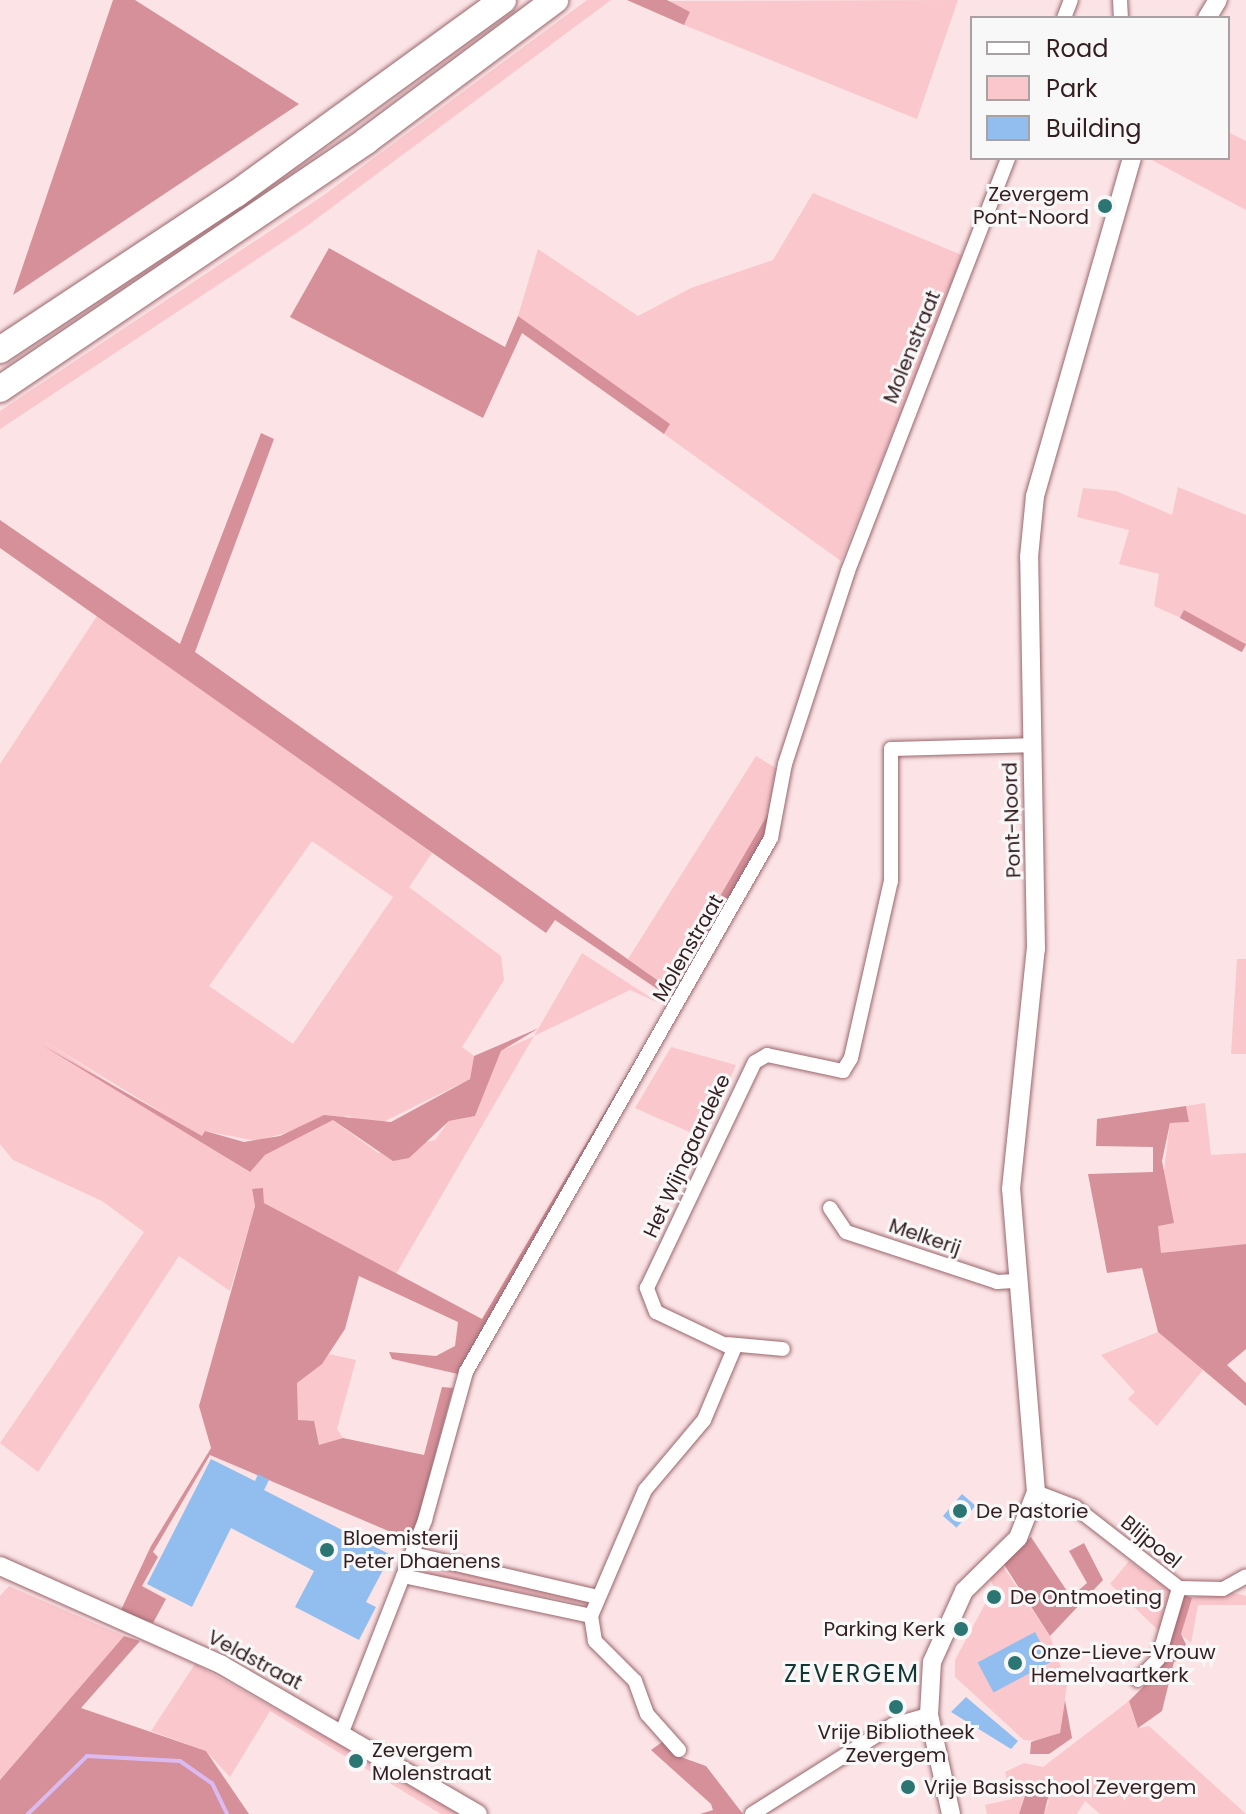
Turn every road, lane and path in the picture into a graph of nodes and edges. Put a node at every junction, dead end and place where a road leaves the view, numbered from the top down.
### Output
1 (503, 0) edge
2 (555, 0) edge
3 (1007, 160) edge
4 (1131, 160) edge
5 (0, 350) edge
6 (0, 389) edge
7 (1031, 745) junction
8 (830, 1208) dead end
9 (1019, 1281) junction
10 (728, 1344) junction
11 (783, 1349) dead end
12 (1036, 1492) junction
13 (413, 1554) junction
14 (0, 1566) edge
15 (403, 1576) junction
16 (1246, 1576) edge
17 (1179, 1588) junction
18 (598, 1597) junction
19 (591, 1616) junction
20 (1138, 1680) dead end
21 (929, 1715) junction
22 (342, 1732) junction
23 (679, 1750) dead end
24 (478, 1814) edge
25 (752, 1814) edge
26 (951, 1814) edge

1 - 5 highway
2 - 6 highway
3 - 13 street, Molenstraat
4 - 7 street, Pont-Noord
7 - 9 street, Pont-Noord
7 - 10 street, Het Wijngaardeke
8 - 9 street, Melkerij
9 - 12 street, Pont-Noord
10 - 11 street, Het Wijngaardeke
10 - 18 street
12 - 17 street, Blijpoel
12 - 21 street
13 - 15 street, Molenstraat
13 - 18 street
14 - 22 street, Veldstraat
15 - 19 street
15 - 22 street, Molenstraat
16 - 17 street, Blijpoel
17 - 20 street
18 - 19 street
19 - 23 street
21 - 25 street
21 - 26 street
22 - 24 street, Veldstraat

